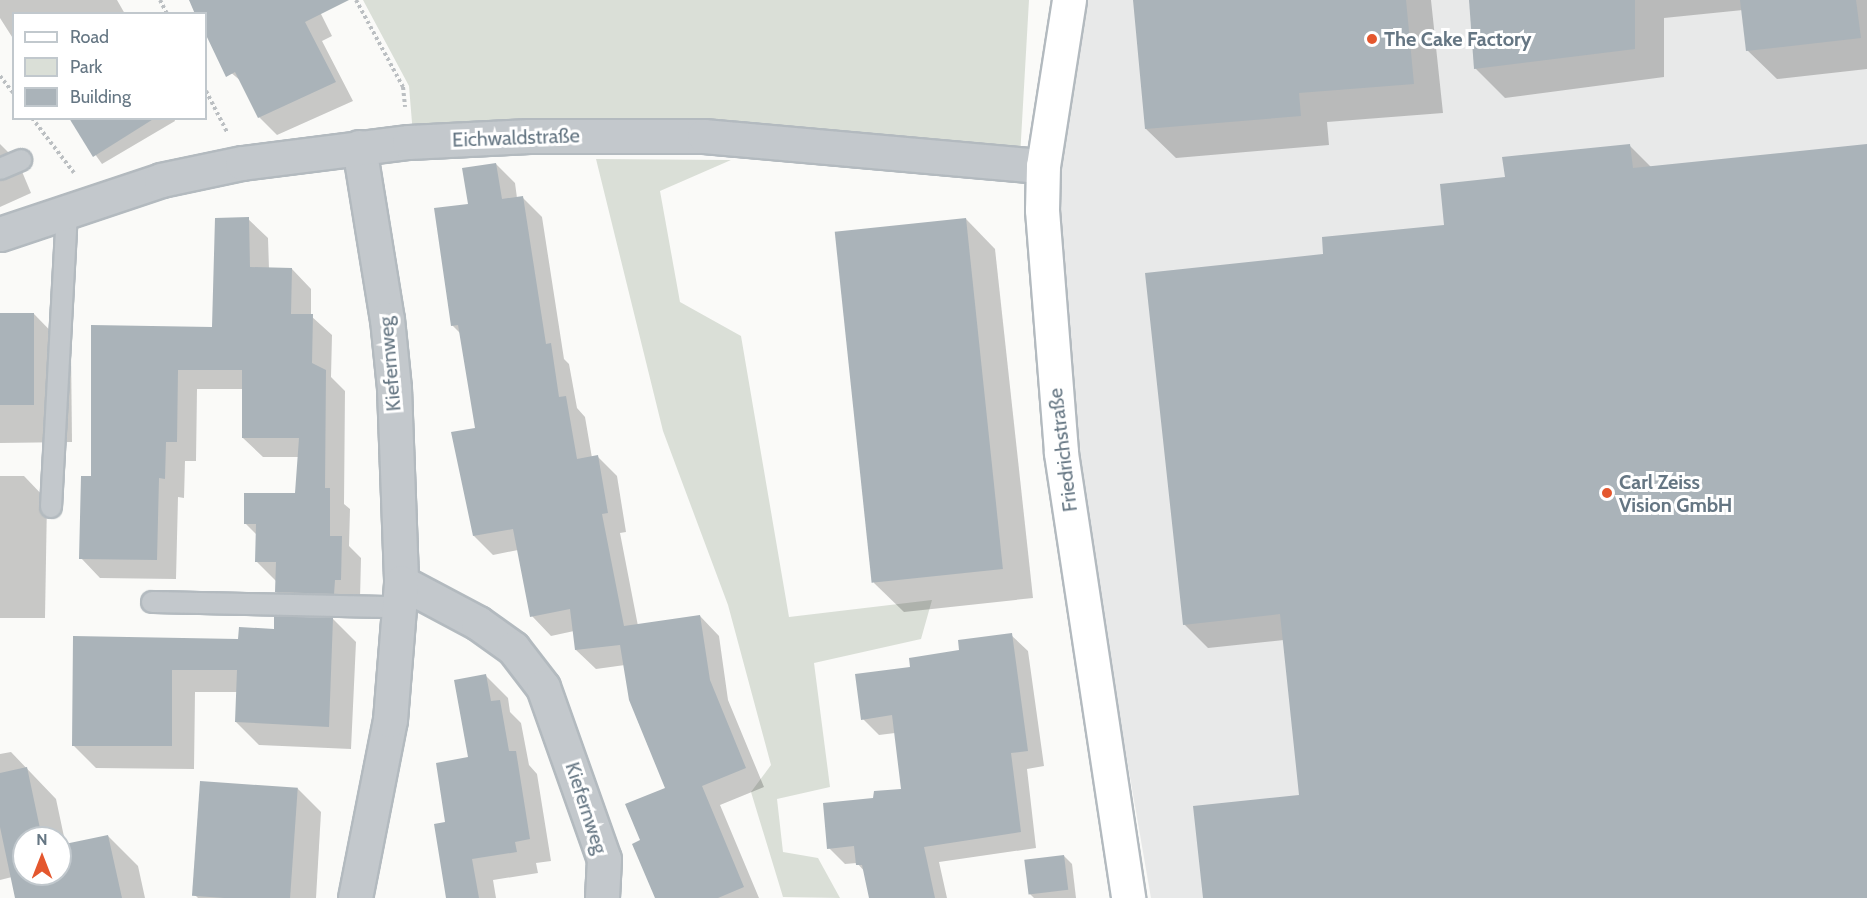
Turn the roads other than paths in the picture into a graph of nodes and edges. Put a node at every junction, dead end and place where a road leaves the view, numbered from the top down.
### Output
1 (1070, 0) edge
2 (359, 147) junction
3 (21, 160) dead end
4 (1043, 165) junction
5 (0, 169) edge
6 (81, 204) junction
7 (0, 234) edge
8 (51, 507) dead end
9 (400, 595) junction
10 (152, 602) dead end
11 (355, 898) edge
12 (602, 898) edge
13 (1128, 898) edge

1 - 4 main road, Friedrichstraße
2 - 4 street, Eichwaldstraße
2 - 6 street, Eichwaldstraße
2 - 9 street, Kiefernweg
3 - 5 lane
4 - 13 main road, Friedrichstraße
6 - 7 street, Eichwaldstraße
6 - 8 lane
9 - 10 lane
9 - 11 street, Kiefernweg
9 - 12 street, Kiefernweg

